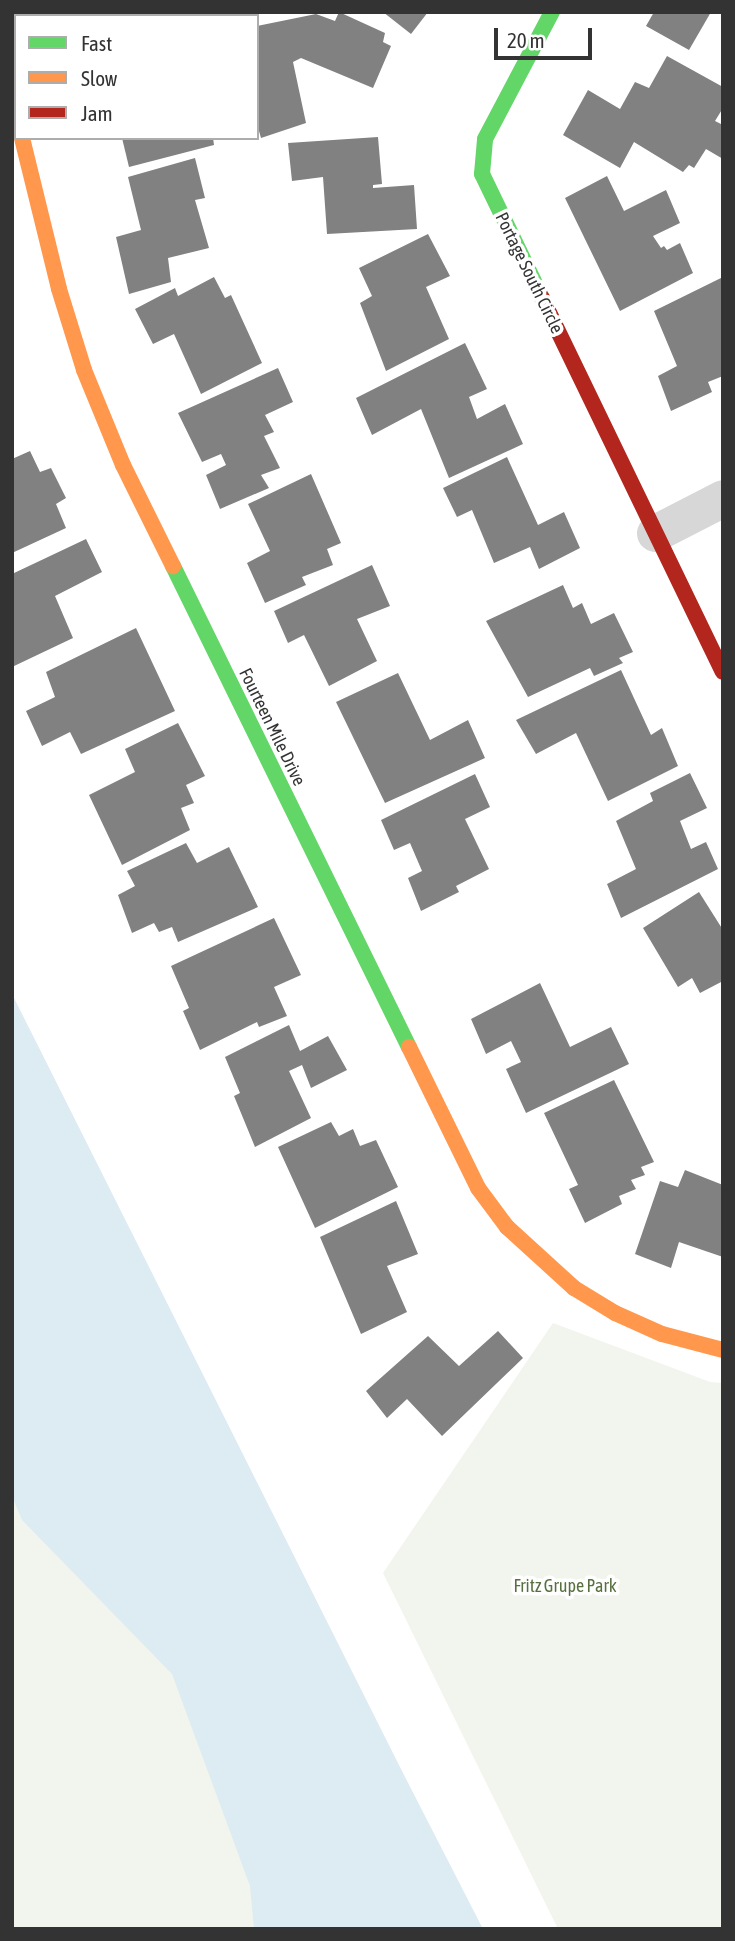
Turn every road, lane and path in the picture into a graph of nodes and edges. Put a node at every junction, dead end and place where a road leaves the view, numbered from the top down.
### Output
1 (552, 12) edge
2 (23, 140) edge
3 (723, 499) edge
4 (655, 533) junction
5 (723, 672) edge
6 (723, 1350) edge

1 - 4 street, Portage South Circle
2 - 6 street, Fourteen Mile Drive
3 - 4 street
4 - 5 street, Portage South Circle

